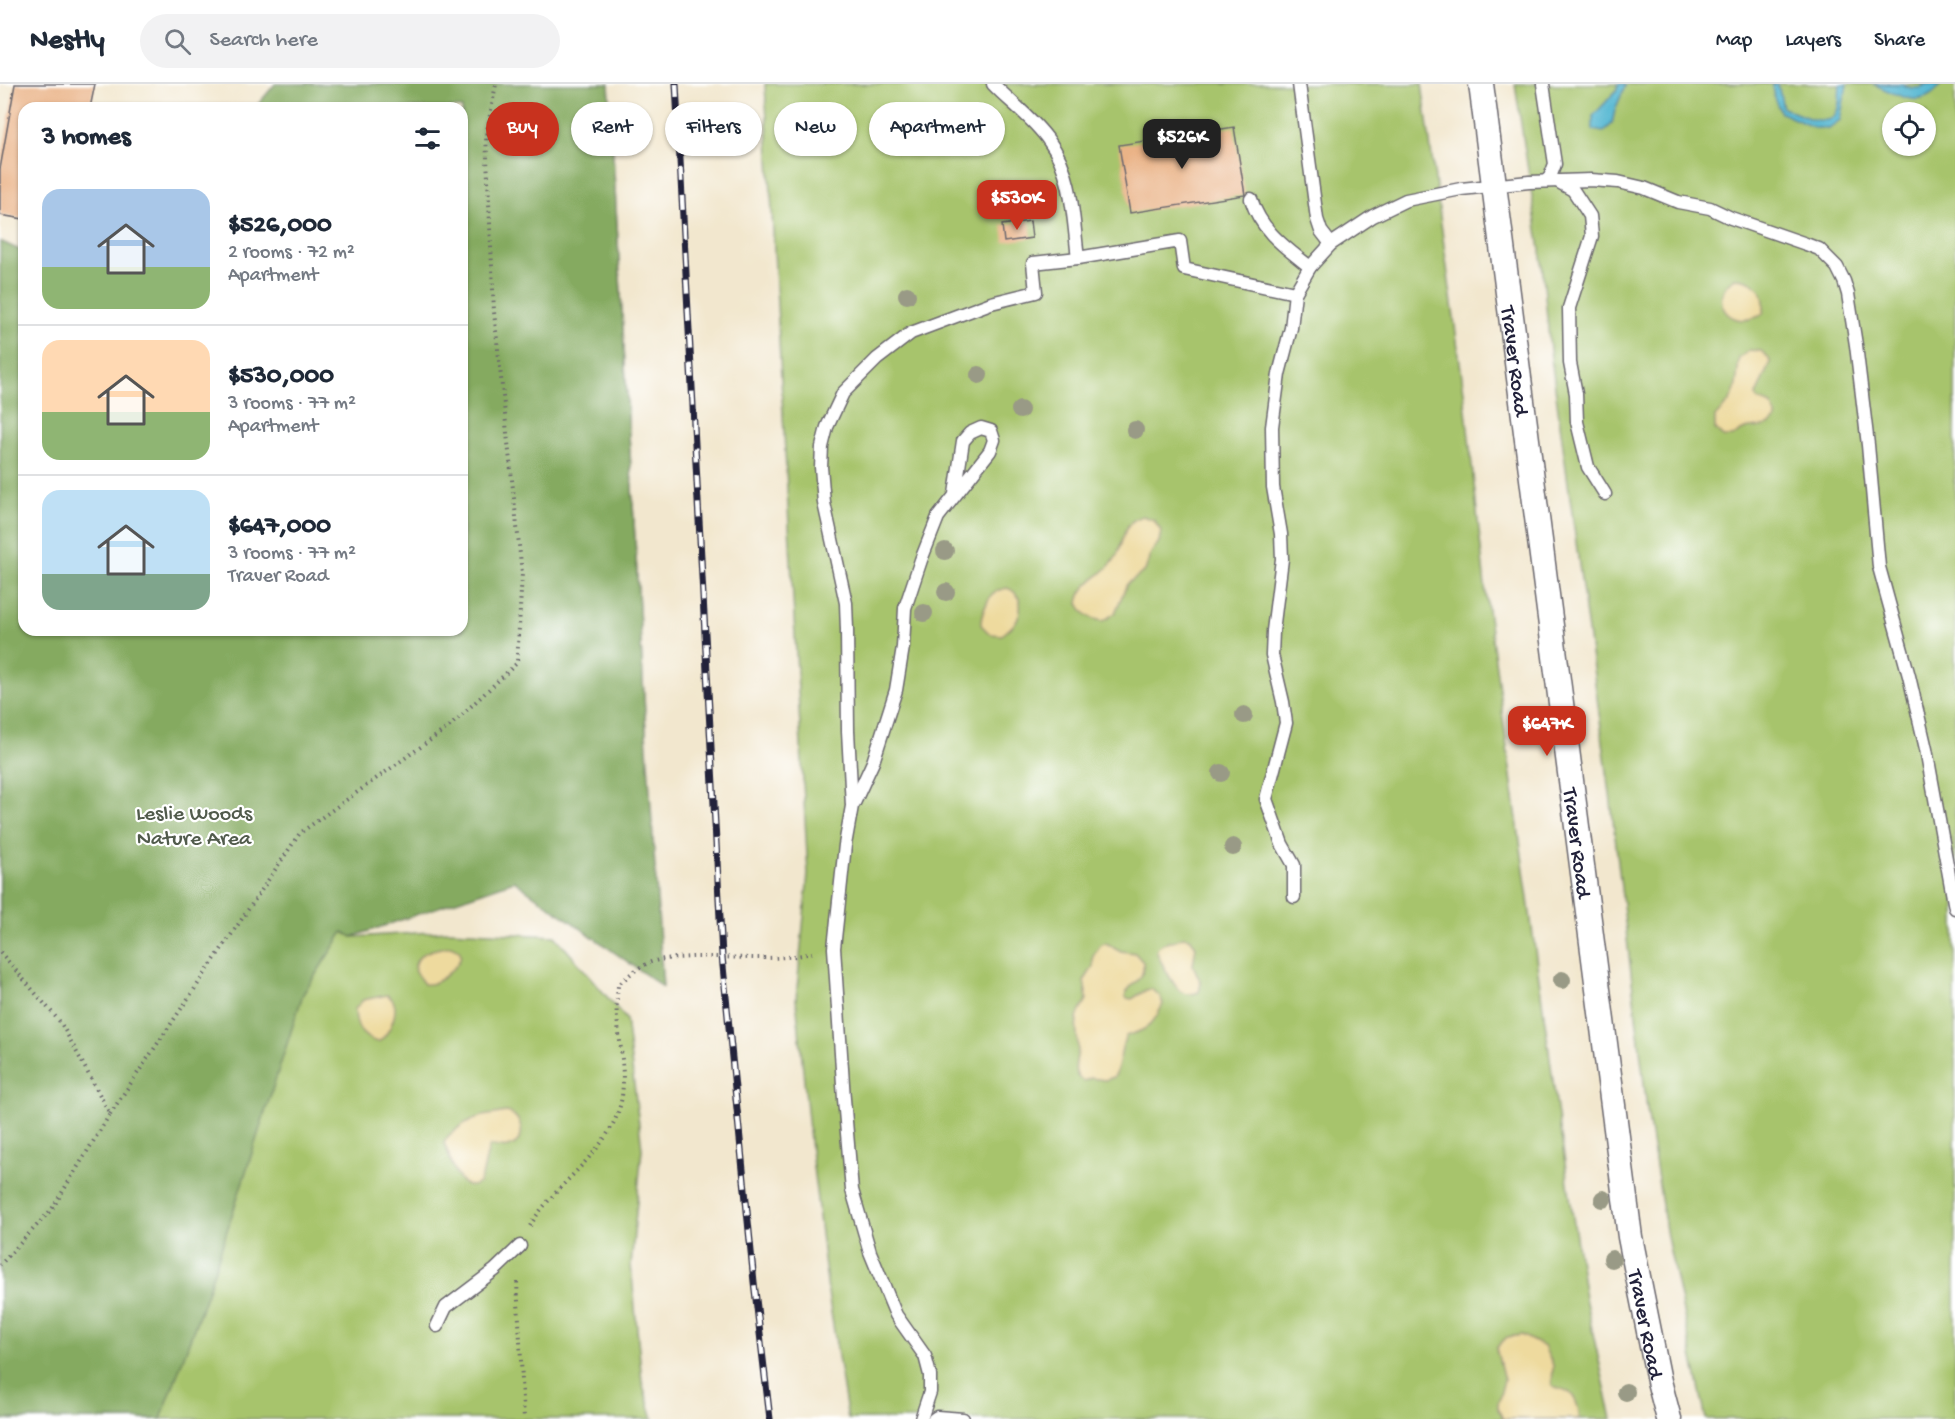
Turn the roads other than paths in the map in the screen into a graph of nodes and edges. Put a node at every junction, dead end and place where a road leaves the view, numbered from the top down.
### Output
1 (993, 84) edge
2 (1299, 84) edge
3 (1480, 84) edge
4 (1543, 84) edge
5 (1550, 181) junction
6 (1494, 186) junction
7 (1251, 199) dead end
8 (1331, 244) junction
9 (1078, 258) junction
10 (1310, 267) junction
11 (1295, 293) junction
12 (955, 494) junction
13 (1605, 494) dead end
14 (852, 806) junction
15 (1294, 897) dead end
16 (1955, 908) edge
17 (520, 1246) road end
18 (437, 1326) dead end
19 (921, 1419) edge
20 (934, 1419) edge
21 (963, 1419) edge
22 (1669, 1419) edge

1 - 9 lane
2 - 8 lane
3 - 6 street, Traver Road
4 - 5 lane
5 - 6 lane
5 - 13 lane
5 - 16 lane
6 - 8 lane
6 - 22 street, Traver Road
7 - 10 lane
8 - 10 lane
9 - 11 lane
9 - 14 lane
10 - 11 lane
11 - 15 lane
12 - 12 lane
12 - 14 lane
14 - 19 lane
17 - 18 lane
20 - 21 lane

